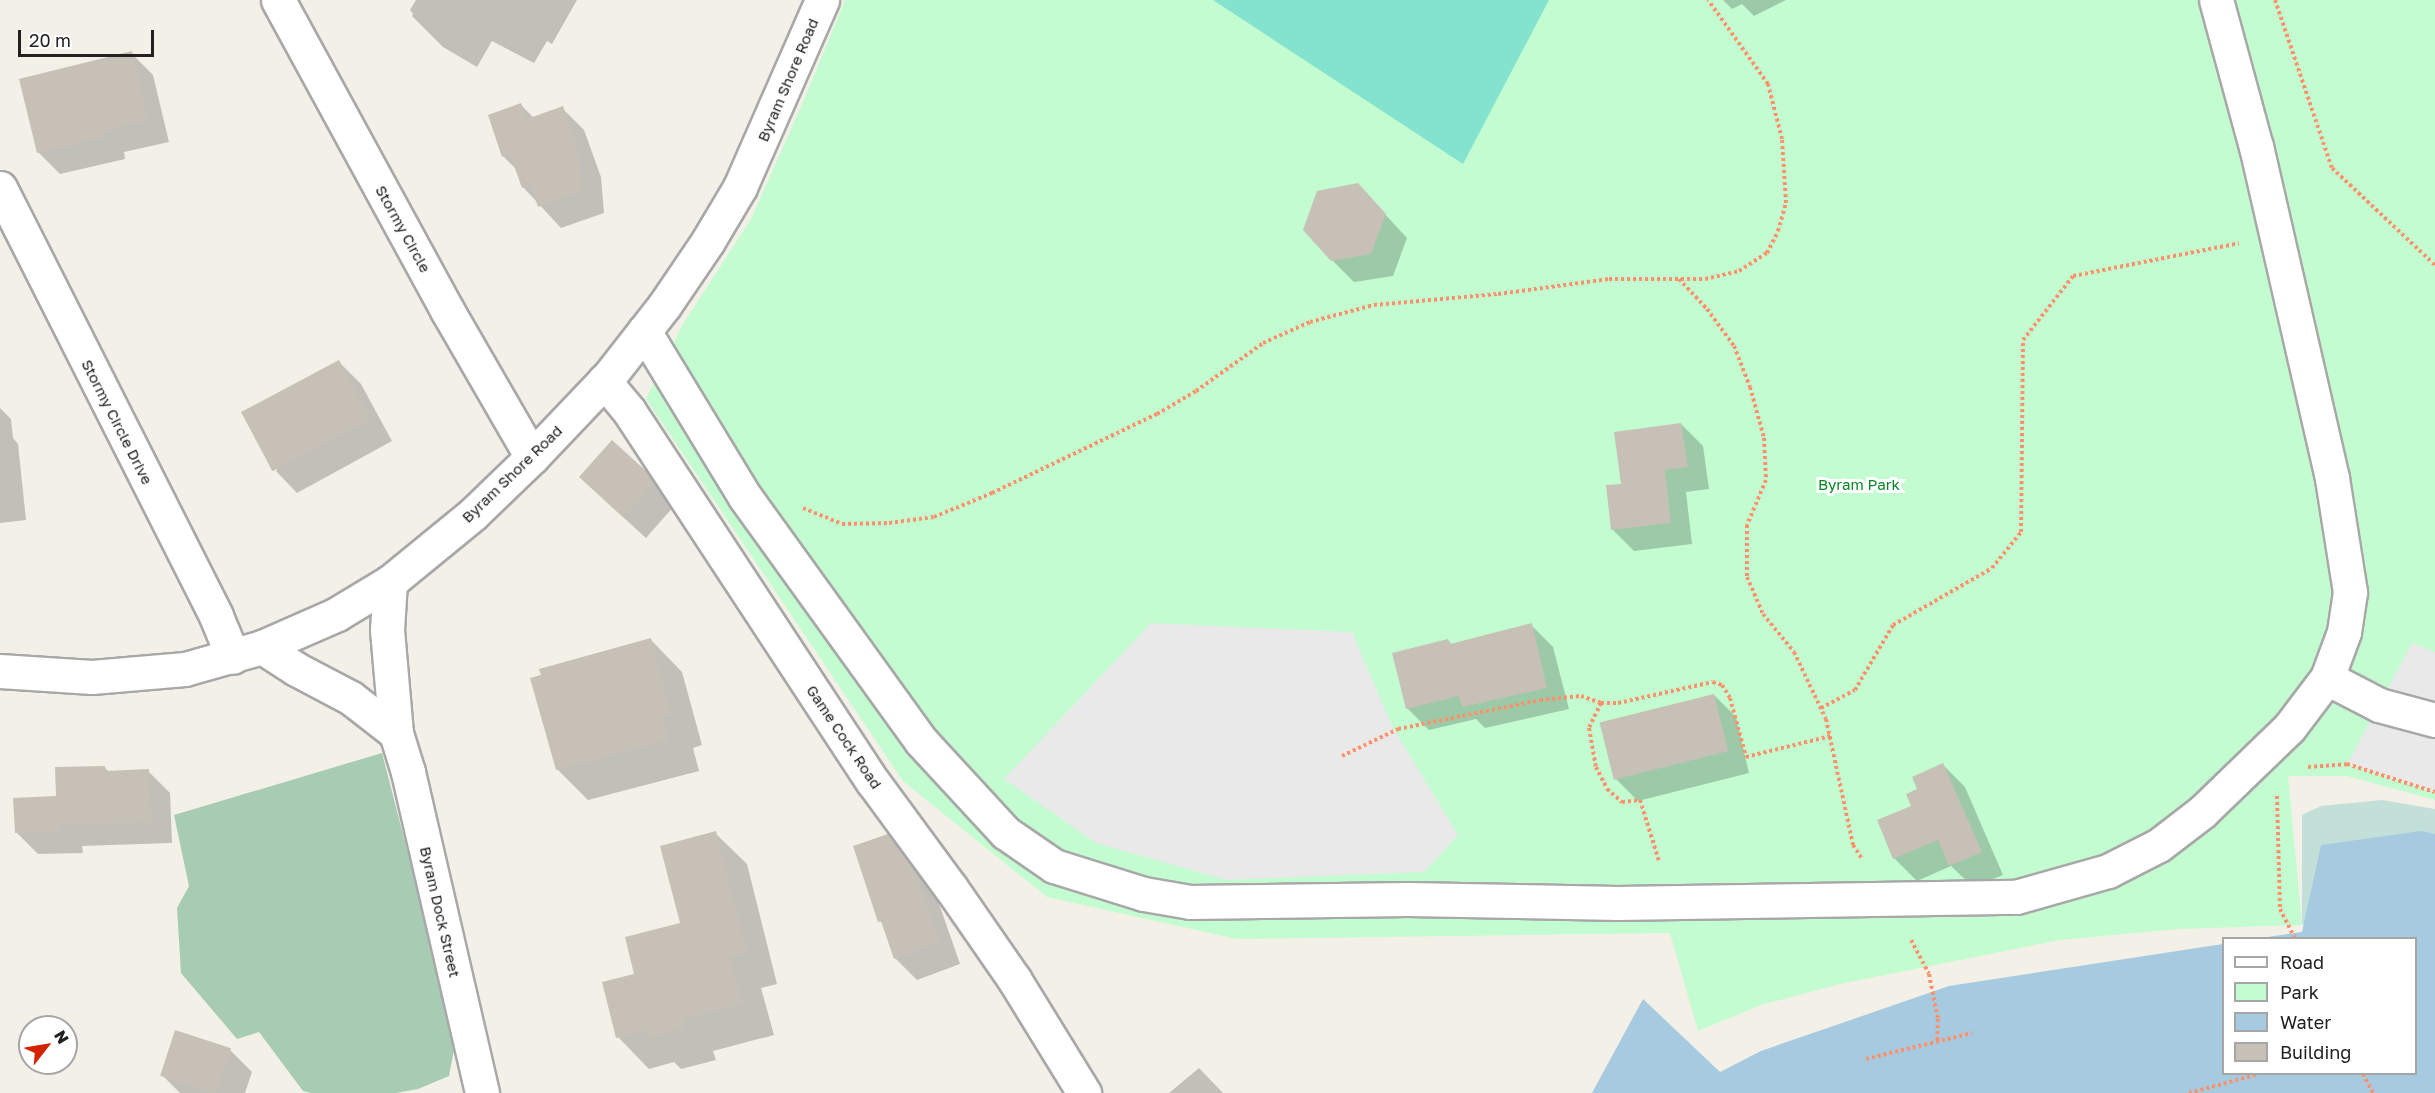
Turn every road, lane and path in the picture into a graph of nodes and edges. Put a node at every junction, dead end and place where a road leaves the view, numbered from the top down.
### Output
1 (278, 0) edge
2 (822, 0) edge
3 (1708, 0) edge
4 (2216, 0) edge
5 (2275, 0) edge
6 (0, 188) edge
7 (2276, 236) junction
8 (2435, 265) edge
9 (1678, 279) junction
10 (644, 331) junction
11 (604, 381) junction
12 (532, 457) junction
13 (817, 513) dead end
14 (390, 582) junction
15 (247, 652) junction
16 (0, 671) edge
17 (2327, 678) junction
18 (1600, 702) junction
19 (1821, 708) junction
20 (2435, 720) edge
21 (396, 733) junction
22 (1830, 736) junction
23 (1342, 756) dead end
24 (2253, 765) junction
25 (2302, 768) dead end
26 (2435, 792) edge
27 (1890, 900) junction
28 (1670, 902) junction
29 (2294, 937) edge
30 (1972, 1033) dead end
31 (1937, 1041) junction
32 (1866, 1059) dead end
33 (2255, 1075) edge
34 (2364, 1075) edge
35 (482, 1093) edge
36 (1084, 1093) edge
37 (2189, 1093) edge
38 (2373, 1093) edge

1 - 12 street, Stormy Circle
2 - 10 street, Byram Shore Road
3 - 9 path
4 - 7 street
5 - 8 path
6 - 15 street, Stormy Circle Drive
7 - 17 street
7 - 19 path
9 - 13 path
9 - 19 path
10 - 11 street, Byram Shore Road
10 - 28 street
11 - 12 street, Byram Shore Road
11 - 36 street, Game Cock Road
12 - 14 street, Byram Shore Road
14 - 15 street, Byram Shore Road
14 - 21 street, Byram Dock Street
15 - 16 street, Byram Shore Road
15 - 21 street
17 - 20 street
17 - 24 street
18 - 22 path
18 - 23 path
18 - 28 path
19 - 22 path
21 - 35 street, Byram Dock Street
22 - 27 path
24 - 27 street
24 - 29 path
25 - 26 path
27 - 28 street
27 - 31 path
30 - 31 path
31 - 32 path
33 - 37 path
34 - 38 path

